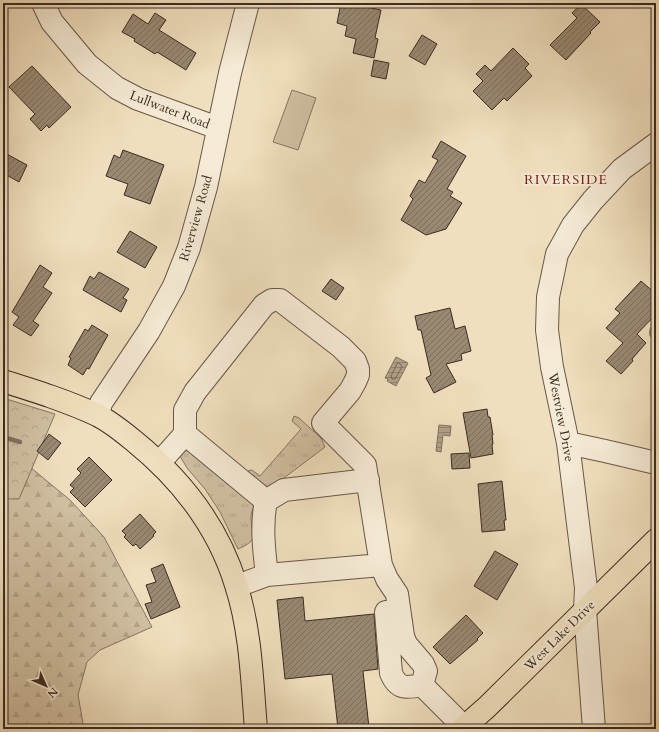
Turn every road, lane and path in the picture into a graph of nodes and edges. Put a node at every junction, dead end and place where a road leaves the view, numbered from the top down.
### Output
1 (43, 3) edge
2 (248, 3) edge
3 (218, 128) junction
4 (656, 144) edge
5 (4, 381) edge
6 (98, 415) junction
7 (185, 434) junction
8 (568, 443) junction
9 (160, 462) junction
10 (656, 464) edge
11 (368, 480) junction
12 (266, 501) junction
13 (656, 540) edge
14 (384, 572) junction
15 (267, 575) junction
16 (237, 586) junction
17 (585, 610) junction
18 (422, 685) junction
19 (463, 728) edge
20 (256, 729) edge
21 (594, 729) edge

1 - 3 street, Lullwater Road
2 - 3 street, Riverview Road
3 - 6 street, Riverview Road
4 - 8 street, Westview Drive
5 - 6 main road
6 - 9 main road
7 - 9 street
7 - 11 street
7 - 12 street
8 - 10 street
8 - 17 street, Westview Drive
9 - 16 main road
11 - 12 street
11 - 14 street
12 - 15 street
13 - 17 main road, West Lake Drive
14 - 15 street
14 - 18 street
14 - 18 street
15 - 16 street
16 - 20 main road
17 - 19 main road, West Lake Drive
17 - 21 street, Westview Drive
18 - 19 street

